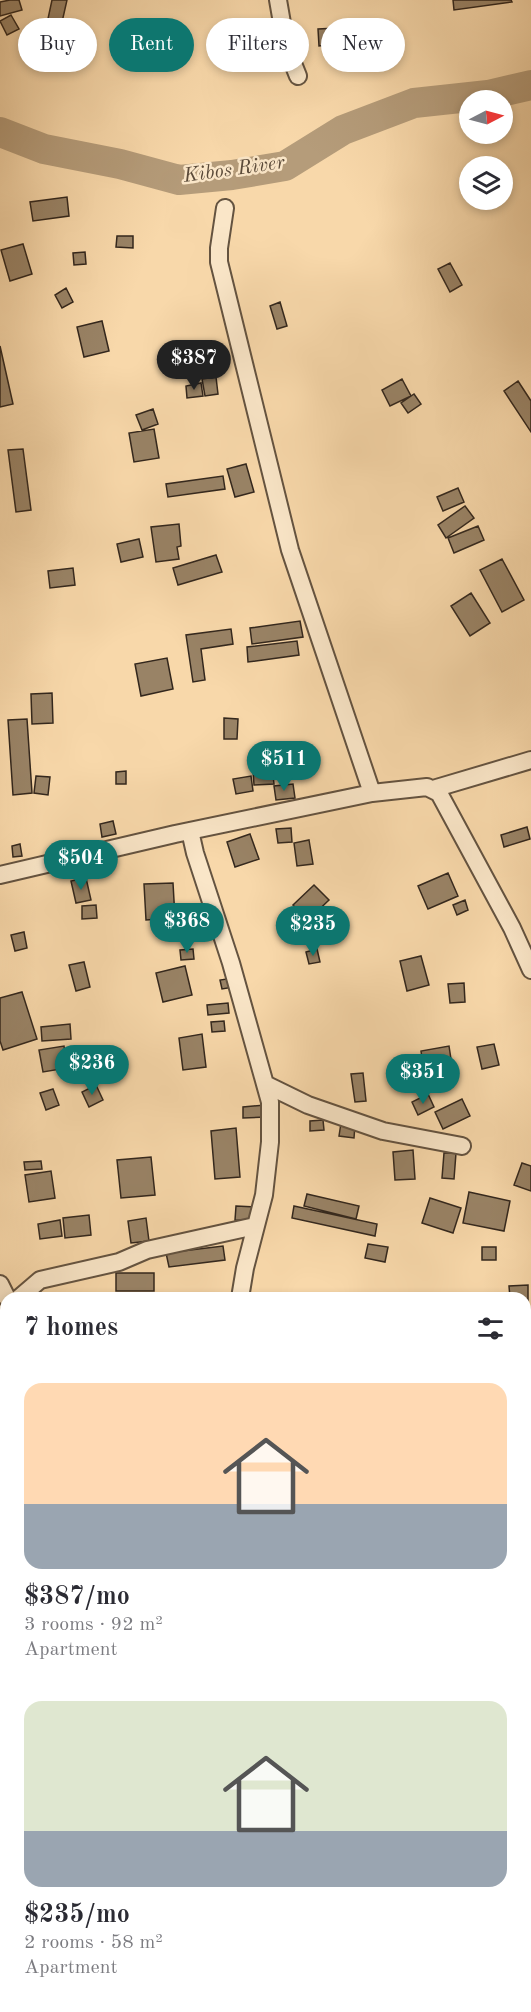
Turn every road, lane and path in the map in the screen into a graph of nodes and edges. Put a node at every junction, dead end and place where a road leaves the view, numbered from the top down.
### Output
1 (278, 0) edge
2 (298, 75) dead end
3 (225, 208) dead end
4 (531, 760) edge
5 (433, 789) junction
6 (372, 793) junction
7 (190, 831) junction
8 (0, 875) edge
9 (531, 970) edge
10 (267, 1085) junction
11 (462, 1146) dead end
12 (255, 1227) junction
13 (26, 1292) edge
14 (241, 1292) edge

1 - 2 street
3 - 6 street
4 - 5 street
5 - 6 street
5 - 9 street
6 - 7 street
7 - 8 street
7 - 10 street
10 - 11 street
10 - 12 street
12 - 13 street
12 - 14 street

